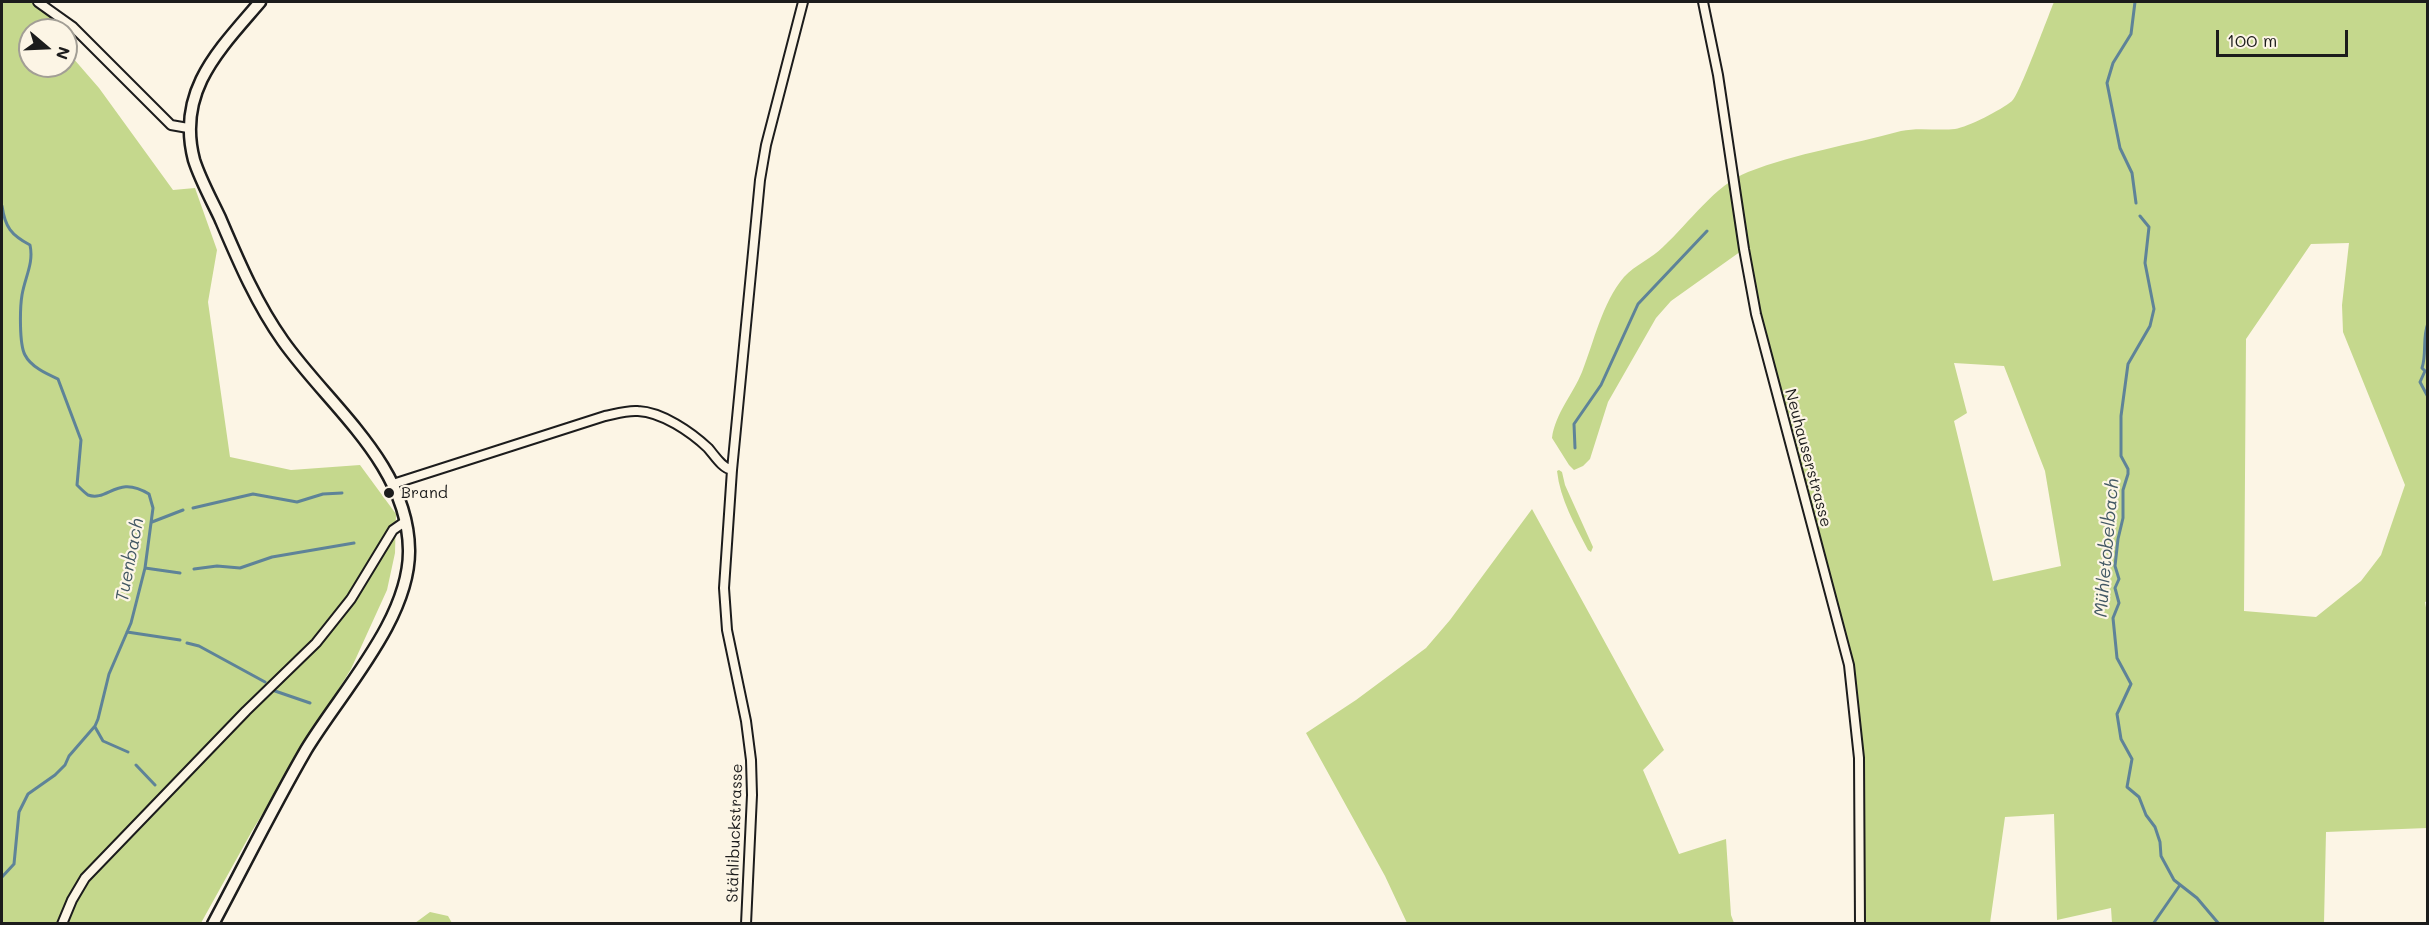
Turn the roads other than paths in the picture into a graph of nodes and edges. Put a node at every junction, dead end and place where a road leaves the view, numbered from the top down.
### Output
1 (38, 2) edge
2 (260, 2) edge
3 (803, 2) edge
4 (1702, 2) edge
5 (188, 128) junction
6 (732, 470) junction
7 (393, 484) junction
8 (406, 521) junction
9 (62, 924) edge
10 (213, 924) edge
11 (746, 924) edge
12 (1860, 924) edge

1 - 5 street
2 - 5 street
3 - 6 street, Stählibuckstrasse
4 - 12 street, Neuhauserstrasse
5 - 7 street
6 - 7 street
6 - 11 street, Stählibuckstrasse
7 - 8 street
8 - 9 street
8 - 10 street

